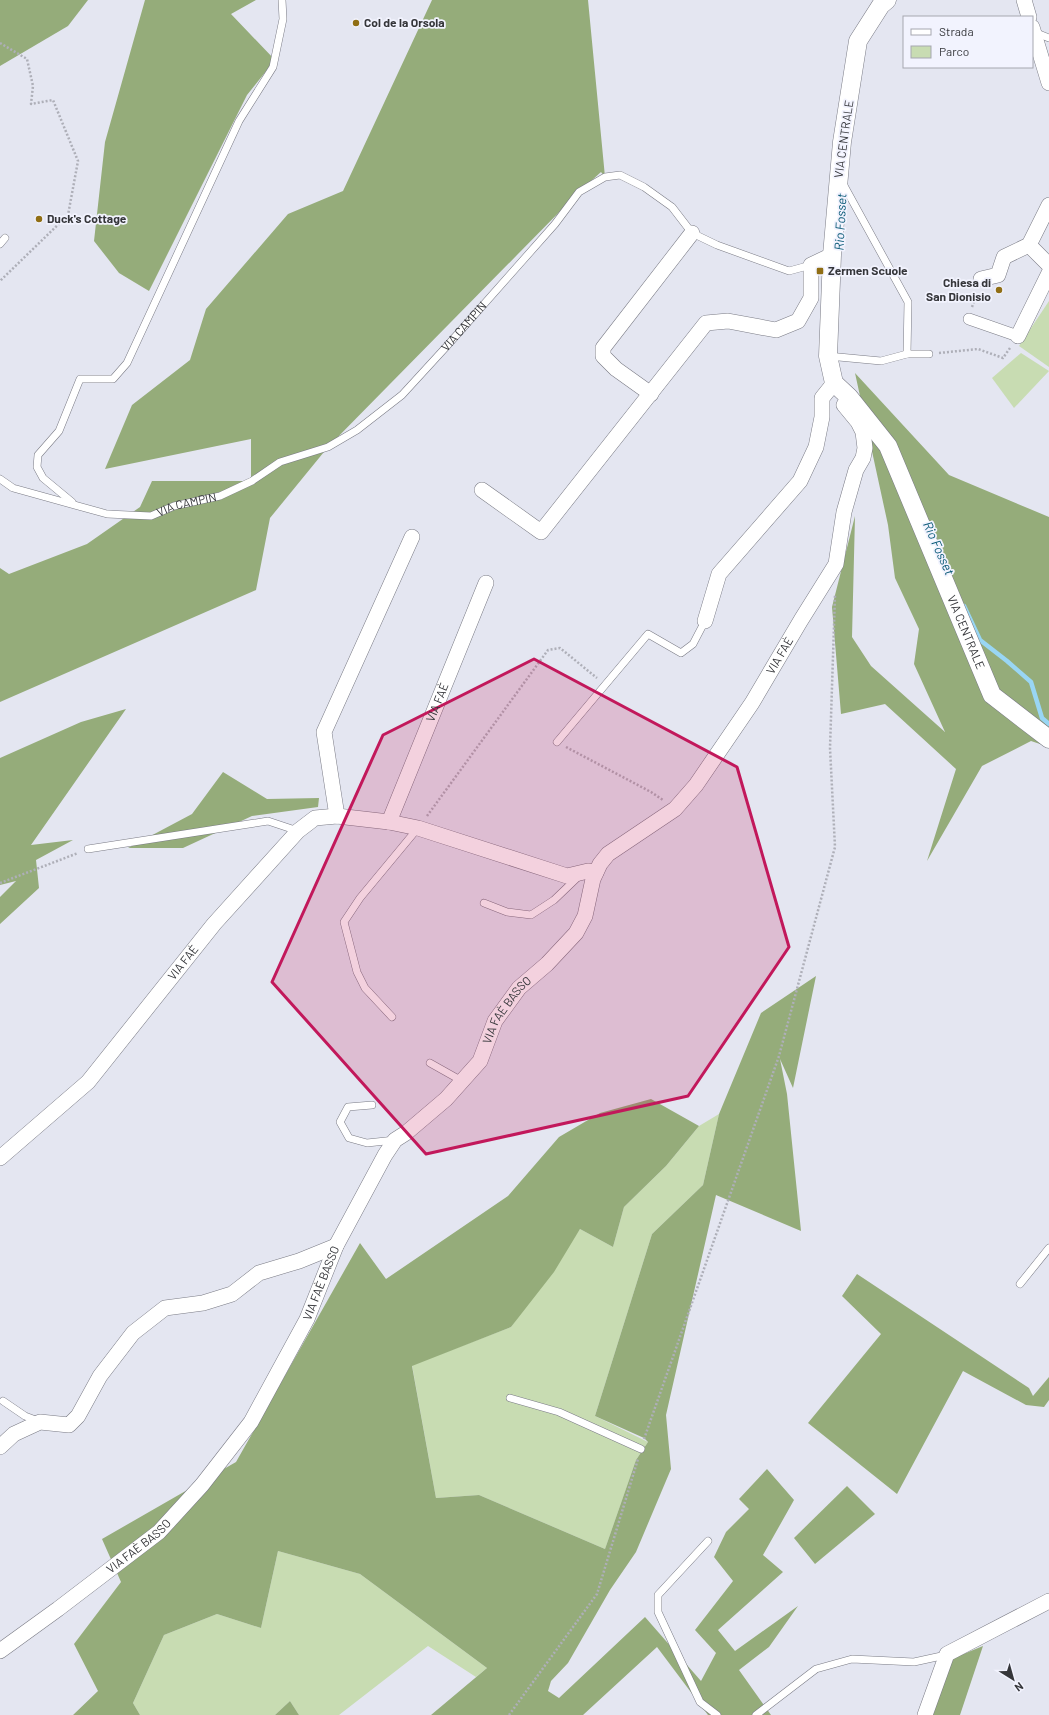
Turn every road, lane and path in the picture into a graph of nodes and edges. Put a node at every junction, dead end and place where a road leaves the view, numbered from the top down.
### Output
1 (282, 0) edge
2 (887, 0) edge
3 (1024, 0) edge
4 (1029, 16) edge
5 (1033, 29) edge
6 (1049, 38) edge
7 (0, 43) edge
8 (1049, 83) edge
9 (838, 174) junction
10 (1049, 205) edge
11 (692, 233) junction
12 (1029, 245) junction
13 (832, 255) junction
14 (811, 265) junction
15 (1049, 265) edge
16 (1049, 273) edge
17 (981, 279) joint
18 (0, 281) edge
19 (969, 319) joint
20 (1018, 336) junction
21 (907, 354) junction
22 (929, 354) joint
23 (828, 356) junction
24 (834, 383) junction
25 (651, 394) junction
26 (849, 397) junction
27 (0, 479) edge
28 (482, 490) dead end
29 (75, 504) junction
30 (412, 537) dead end
31 (836, 564) junction
32 (486, 583) dead end
33 (705, 621) joint
34 (605, 684) junction
35 (1049, 739) edge
36 (557, 742) joint
37 (675, 809) junction
38 (337, 816) junction
39 (389, 822) junction
40 (418, 828) junction
41 (298, 831) junction
42 (88, 849) joint
43 (590, 874) junction
44 (0, 883) edge
45 (484, 904) dead end
46 (392, 1016) dead end
47 (430, 1063) dead end
48 (462, 1081) junction
49 (372, 1105) dead end
50 (395, 1140) junction
51 (0, 1158) edge
52 (336, 1246) junction
53 (1049, 1248) edge
54 (1020, 1284) dead end
55 (510, 1398) dead end
56 (3, 1401) dead end
57 (40, 1422) junction
58 (0, 1447) edge
59 (641, 1449) junction
60 (708, 1541) dead end
61 (1049, 1601) edge
62 (0, 1651) edge
63 (947, 1654) junction
64 (509, 1715) edge
65 (717, 1715) edge
66 (756, 1715) edge
67 (925, 1715) edge

1 - 29 lane
2 - 9 street, VIA CENTRALE
3 - 4 street
5 - 6 lane
5 - 8 street
7 - 18 path
9 - 13 street, VIA CENTRALE
9 - 21 lane
10 - 12 street
11 - 14 lane
11 - 25 street
11 - 29 lane, VIA CAMPIN
12 - 15 street
12 - 17 street
13 - 14 street
13 - 23 street, VIA CENTRALE
14 - 25 street
16 - 20 street
17 - 19 path
19 - 20 street
20 - 22 path
21 - 22 lane
21 - 23 lane
23 - 24 street, VIA CENTRALE
24 - 26 street, VIA CENTRALE
24 - 33 street
25 - 28 street
26 - 31 street, VIA FAÈ
26 - 35 street, VIA CENTRALE
27 - 29 lane, VIA CAMPIN
30 - 38 street
31 - 37 street, VIA FAÈ
31 - 59 path
32 - 39 street, VIA FAÈ
33 - 34 lane
34 - 36 lane
34 - 40 path
36 - 37 path
37 - 43 street, VIA FAÈ
38 - 39 street, VIA FAÈ
38 - 41 street, VIA FAÈ
39 - 40 street, VIA FAÈ
40 - 43 street, VIA FAÈ
40 - 46 lane
41 - 42 lane
41 - 51 street, VIA FAÈ
42 - 44 path
43 - 45 lane
43 - 48 street, VIA FAÈ BASSO
47 - 48 lane
48 - 50 street, VIA FAÈ BASSO
49 - 50 lane
50 - 52 street, VIA FAÈ BASSO
52 - 57 street
52 - 62 street, VIA FAÈ BASSO
53 - 54 lane
55 - 59 lane
56 - 57 lane
57 - 58 street
59 - 64 path
60 - 65 lane
61 - 63 street
63 - 66 lane
63 - 67 street

